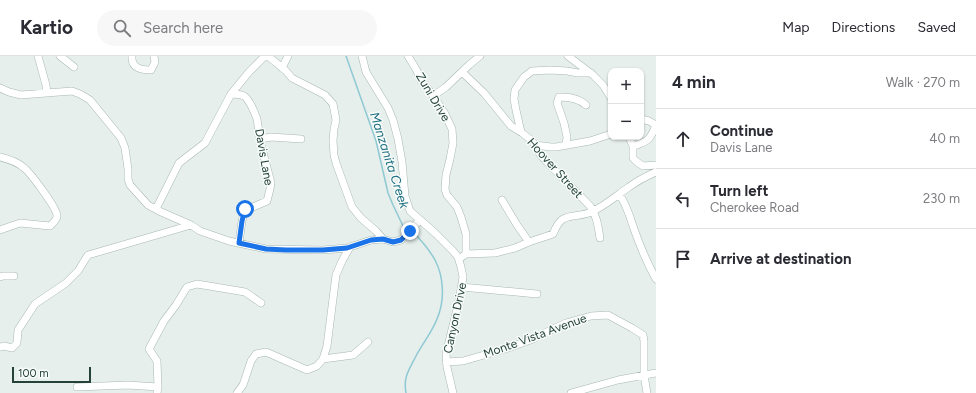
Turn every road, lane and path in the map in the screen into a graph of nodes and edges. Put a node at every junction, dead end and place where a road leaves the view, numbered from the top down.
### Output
1 (38, 56) edge
2 (60, 56) edge
3 (132, 56) edge
4 (154, 56) edge
5 (265, 56) edge
6 (268, 56) edge
7 (288, 56) edge
8 (362, 56) edge
9 (408, 56) edge
10 (480, 56) edge
11 (568, 56) edge
12 (74, 68) dead end
13 (282, 68) junction
14 (462, 72) junction
15 (591, 73) junction
16 (0, 88) edge
17 (47, 92) junction
18 (608, 93) edge
19 (231, 94) junction
20 (433, 96) junction
21 (586, 105) dead end
22 (644, 120) edge
23 (656, 125) edge
24 (521, 132) junction
25 (608, 135) edge
26 (260, 139) junction
27 (302, 139) dead end
28 (630, 140) edge
29 (536, 145) junction
30 (566, 145) junction
31 (633, 146) junction
32 (0, 157) edge
33 (656, 165) edge
34 (656, 172) edge
35 (619, 194) junction
36 (502, 200) dead end
37 (156, 209) junction
38 (593, 211) junction
39 (420, 220) junction
40 (191, 225) junction
41 (0, 230) edge
42 (600, 238) dead end
43 (383, 239) junction
44 (529, 242) junction
45 (239, 243) junction
46 (350, 247) junction
47 (466, 254) junction
48 (459, 259) junction
49 (2, 276) edge
50 (14, 276) dead end
51 (656, 279) edge
52 (461, 287) junction
53 (538, 294) dead end
54 (261, 303) dead end
55 (368, 342) dead end
56 (0, 347) edge
57 (323, 360) junction
58 (446, 362) junction
59 (656, 373) edge
60 (644, 375) junction
61 (77, 387) dead end
62 (157, 390) edge
63 (237, 393) edge
64 (453, 393) edge
65 (571, 393) edge
66 (647, 393) edge

1 - 17 street
2 - 12 street
3 - 4 street
5 - 19 street
6 - 13 street
7 - 13 street
8 - 39 street
9 - 20 street, Zuni Drive
10 - 14 street
11 - 15 street
13 - 43 street
14 - 20 street
14 - 24 street, Hoover Street
15 - 18 street
15 - 24 street
16 - 17 street
17 - 37 street
19 - 26 street, Davis Lane
19 - 37 street
20 - 47 street, Zuni Drive
21 - 30 street
22 - 23 street
23 - 31 street
24 - 29 street, Hoover Street
25 - 30 street
26 - 27 street
26 - 45 street, Davis Lane
28 - 31 street
29 - 30 street
29 - 38 street, Hoover Street
31 - 33 street
32 - 41 street
34 - 35 street
35 - 38 street
35 - 51 street
36 - 44 street
37 - 40 street
38 - 42 street, Hoover Street
38 - 44 street
39 - 43 street
39 - 48 street
40 - 45 street
40 - 56 street
43 - 46 street
44 - 47 street
45 - 46 street
46 - 57 street
47 - 48 street
48 - 52 street, Canyon Drive
49 - 50 street
52 - 53 street
52 - 58 street, Canyon Drive
54 - 62 street
55 - 57 street
57 - 63 street
58 - 60 street, Monte Vista Avenue
58 - 64 street, Canyon Drive
59 - 60 street
60 - 65 street
60 - 66 street
61 - 62 street

